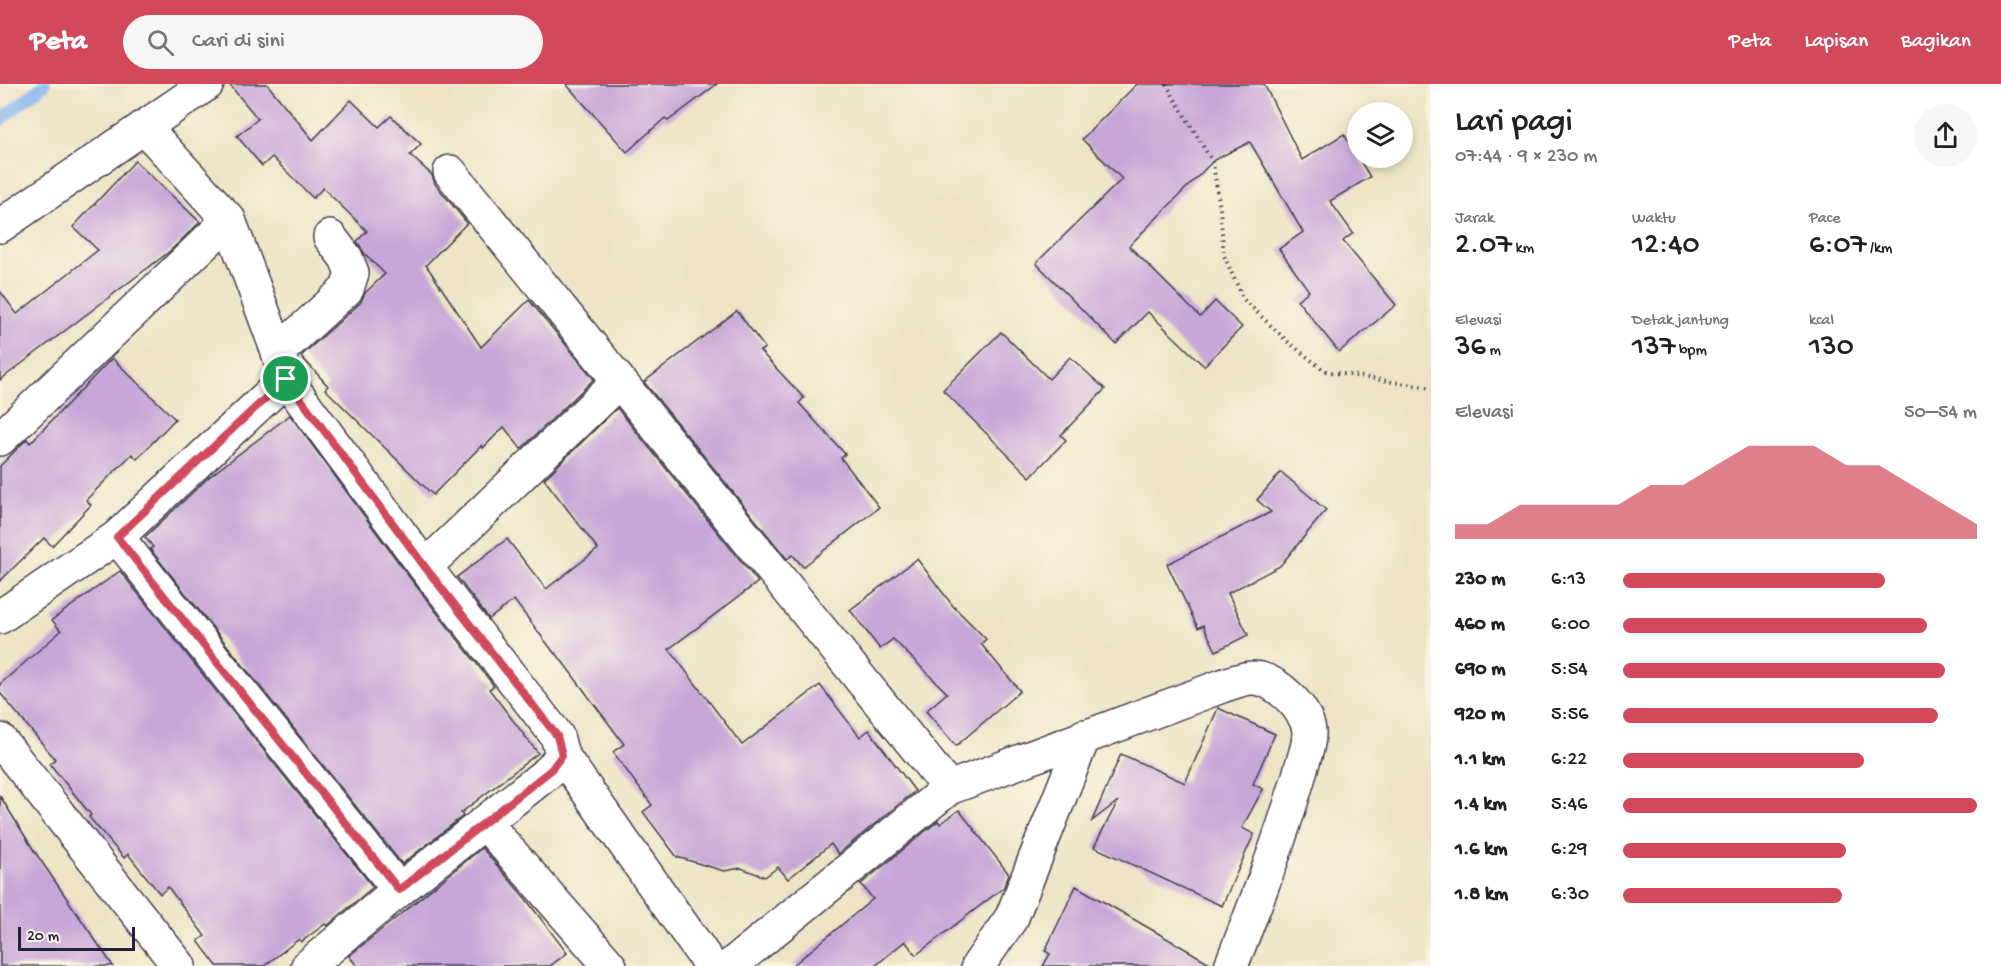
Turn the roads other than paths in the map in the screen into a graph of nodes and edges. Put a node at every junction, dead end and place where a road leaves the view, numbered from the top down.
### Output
1 (207, 84) edge
2 (144, 127) junction
3 (450, 172) dead end
4 (229, 220) junction
5 (0, 226) edge
6 (330, 237) dead end
7 (282, 365) junction
8 (618, 382) junction
9 (0, 439) edge
10 (117, 537) junction
11 (425, 567) junction
12 (0, 617) edge
13 (1084, 736) junction
14 (0, 740) edge
15 (562, 755) junction
16 (949, 788) junction
17 (485, 823) junction
18 (399, 890) junction
19 (316, 964) edge
20 (179, 966) edge
21 (610, 966) edge
22 (711, 966) edge
23 (730, 966) edge
24 (978, 966) edge
25 (1231, 966) edge

1 - 2 street
2 - 4 street
2 - 5 street
3 - 8 street
4 - 7 street
4 - 9 street
6 - 7 street
7 - 10 street
7 - 11 street
8 - 11 street
8 - 16 street
10 - 12 street
10 - 18 street
11 - 15 street
13 - 16 street
13 - 24 street
13 - 25 street
14 - 20 street
15 - 17 street
15 - 22 street
16 - 23 street
17 - 18 street
17 - 21 street
18 - 19 street

